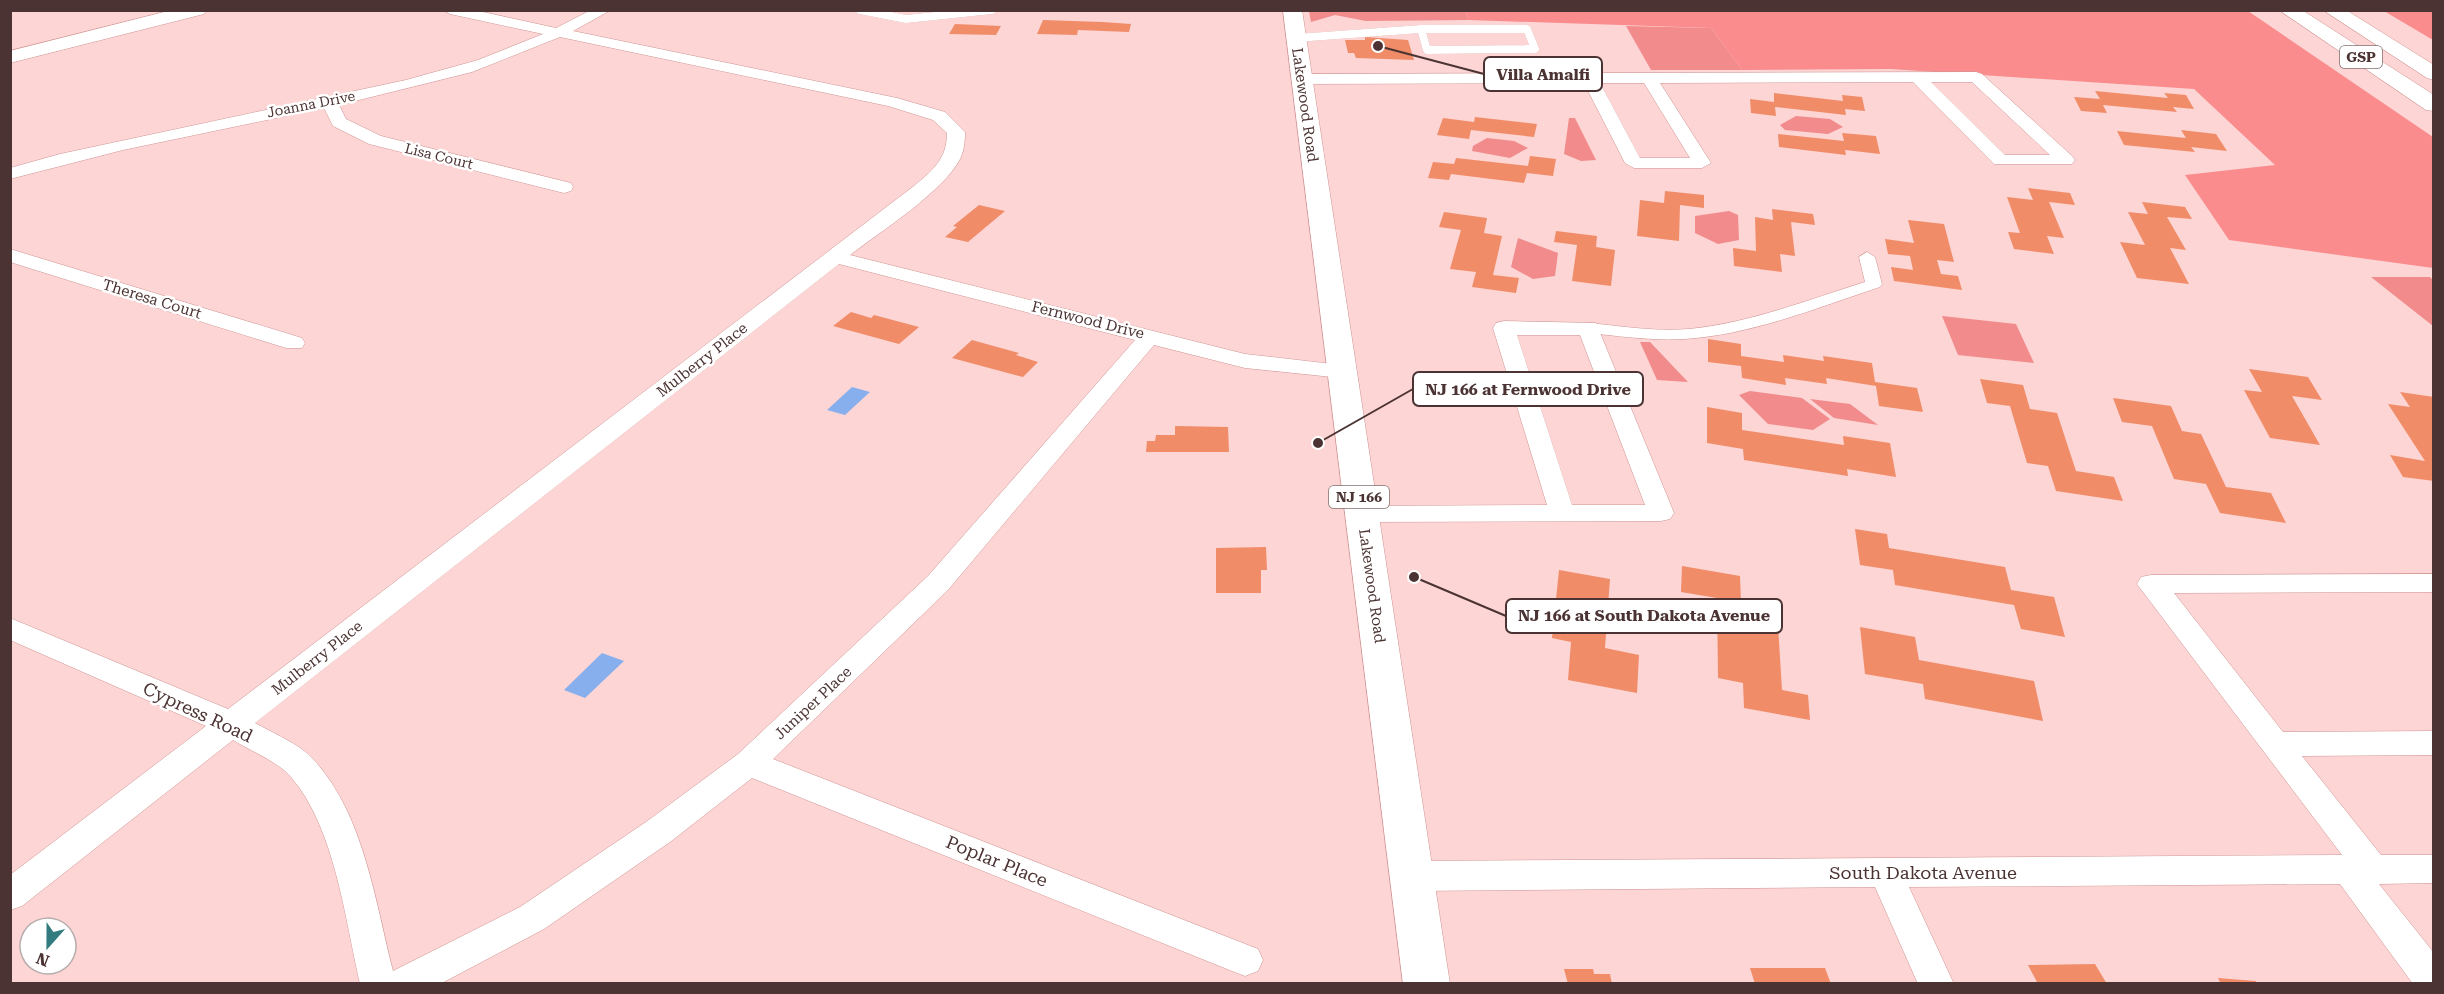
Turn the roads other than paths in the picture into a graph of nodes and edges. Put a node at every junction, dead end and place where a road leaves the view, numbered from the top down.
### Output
1 (450, 10) edge
2 (604, 10) edge
3 (860, 10) edge
4 (992, 10) edge
5 (2289, 10) edge
6 (2332, 10) edge
7 (194, 11) edge
8 (1294, 24) edge
9 (1421, 29) junction
10 (556, 33) junction
11 (10, 57) edge
12 (2433, 74) edge
13 (1917, 77) junction
14 (1589, 78) junction
15 (1649, 78) junction
16 (1302, 79) junction
17 (329, 101) junction
18 (2433, 105) edge
19 (10, 174) edge
20 (564, 187) dead end
21 (10, 255) edge
22 (836, 256) junction
23 (1867, 257) dead end
24 (1588, 328) junction
25 (1150, 336) junction
26 (294, 343) dead end
27 (1342, 371) junction
28 (1562, 513) junction
29 (1362, 514) junction
30 (2433, 583) edge
31 (10, 628) edge
32 (232, 724) junction
33 (2433, 743) edge
34 (2275, 744) junction
35 (749, 763) junction
36 (2360, 869) junction
37 (2433, 869) edge
38 (1886, 873) junction
39 (1412, 876) junction
40 (10, 895) edge
41 (1245, 960) dead end
42 (2433, 982) edge
43 (378, 984) edge
44 (404, 984) edge
45 (1427, 984) edge
46 (1936, 984) edge

1 - 10 street, Mulberry Place
2 - 10 street, Joanna Drive
3 - 4 lane
5 - 18 main road, GSP
6 - 12 main road, GSP
7 - 11 main road
8 - 9 lane
8 - 16 main road, Lakewood Road / NJ 166
9 - 9 lane
10 - 17 street, Joanna Drive
10 - 22 street, Mulberry Place
13 - 13 street
13 - 15 street
14 - 15 street
14 - 15 street
14 - 16 street
16 - 27 main road, Lakewood Road / NJ 166
17 - 19 street, Joanna Drive
17 - 20 street, Lisa Court
21 - 26 street, Theresa Court
22 - 25 street, Fernwood Drive
22 - 32 street, Mulberry Place
23 - 24 street
24 - 28 street
24 - 28 street
25 - 27 street, Fernwood Drive
25 - 35 street, Juniper Place
27 - 29 main road, Lakewood Road / NJ 166
28 - 29 street
29 - 39 main road, Lakewood Road / NJ 166
30 - 34 street
31 - 32 street, Cypress Road
32 - 40 street, Mulberry Place
32 - 43 street, Cypress Road
33 - 34 street
34 - 36 street
35 - 41 street, Poplar Place
35 - 44 street, Juniper Place
36 - 37 street, South Dakota Avenue
36 - 38 street, South Dakota Avenue
36 - 42 street
38 - 39 street, South Dakota Avenue
38 - 46 street
39 - 45 main road, Lakewood Road / NJ 166

